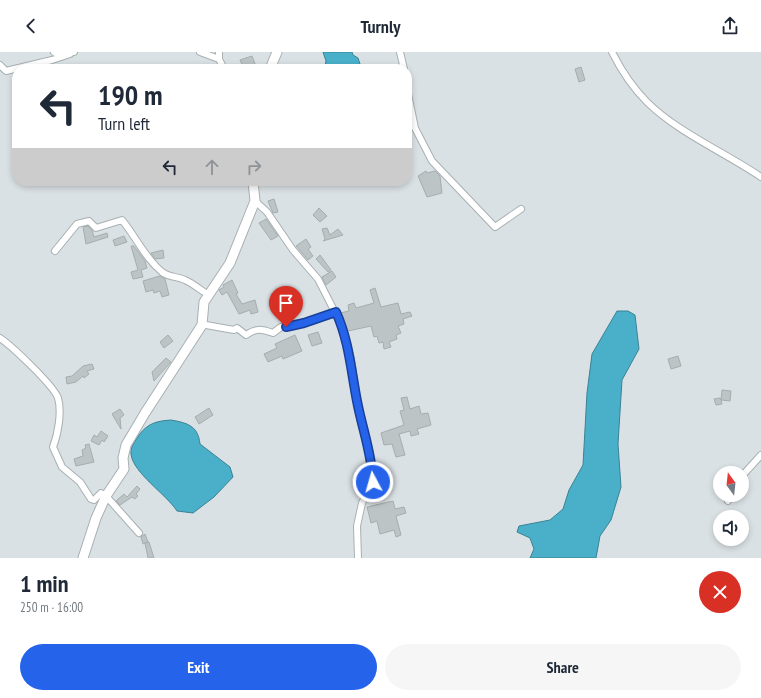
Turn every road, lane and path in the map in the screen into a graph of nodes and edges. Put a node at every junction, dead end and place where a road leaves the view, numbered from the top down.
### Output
1 (54, 52) edge
2 (200, 52) edge
3 (219, 52) edge
4 (277, 52) edge
5 (400, 52) edge
6 (612, 52) edge
7 (72, 53) edge
8 (220, 59) junction
9 (35, 64) edge
10 (222, 64) edge
11 (272, 64) edge
12 (403, 64) edge
13 (0, 65) edge
14 (12, 70) edge
15 (412, 113) edge
16 (761, 178) edge
17 (254, 186) edge
18 (255, 201) junction
19 (521, 209) dead end
20 (55, 251) dead end
21 (209, 295) junction
22 (336, 312) junction
23 (202, 325) junction
24 (0, 338) edge
25 (761, 455) edge
26 (749, 468) edge
27 (106, 496) junction
28 (139, 533) dead end
29 (83, 558) edge
30 (358, 558) edge

1 - 7 street
2 - 8 street
3 - 8 street
4 - 11 street
5 - 12 street
6 - 16 street
7 - 9 street
8 - 10 street
13 - 14 street
15 - 19 street
17 - 18 street
18 - 21 street
18 - 22 street
20 - 21 street
21 - 23 street
22 - 23 street
22 - 30 street
23 - 27 street
24 - 27 street
25 - 26 street
27 - 28 street
27 - 29 street

